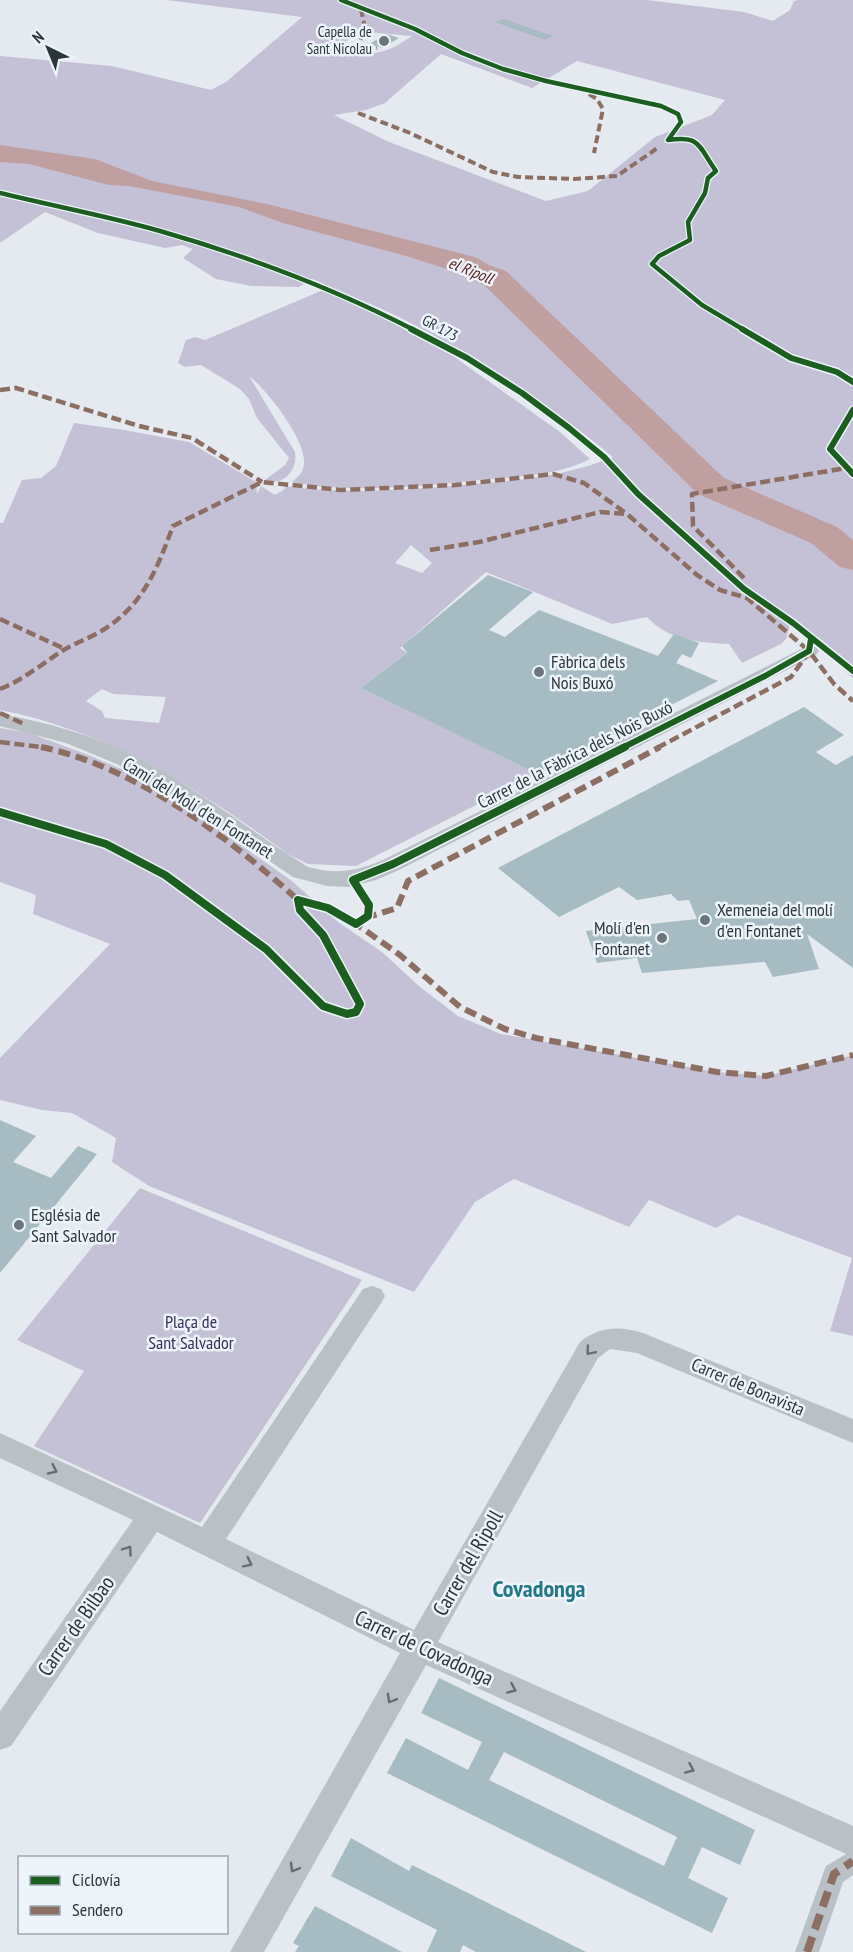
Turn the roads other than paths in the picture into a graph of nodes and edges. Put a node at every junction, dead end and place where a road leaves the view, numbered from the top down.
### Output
1 (809, 651) dead end
2 (0, 720) edge
3 (326, 879) joint
4 (372, 1296) dead end
5 (643, 1344) joint
6 (853, 1431) edge
7 (0, 1445) edge
8 (152, 1516) junction
9 (207, 1543) junction
10 (420, 1648) junction
11 (0, 1736) edge
12 (853, 1842) edge
13 (853, 1861) edge
14 (246, 1952) edge
15 (807, 1952) edge

1 - 3 street, Carrer de la Fàbrica dels Nois Buxó
2 - 3 street, Camí del Molí d'en Fontanet
4 - 9 street
5 - 6 street, Carrer de Bonavista
5 -> 10 street, Carrer del Ripoll
7 -> 8 street, Carrer de Covadonga
8 - 9 street, Carrer de Covadonga
11 -> 8 street, Carrer de Bilbao
9 -> 10 street, Carrer de Covadonga
10 -> 12 street, Carrer de Covadonga
10 -> 14 street, Carrer del Ripoll
13 - 15 street

